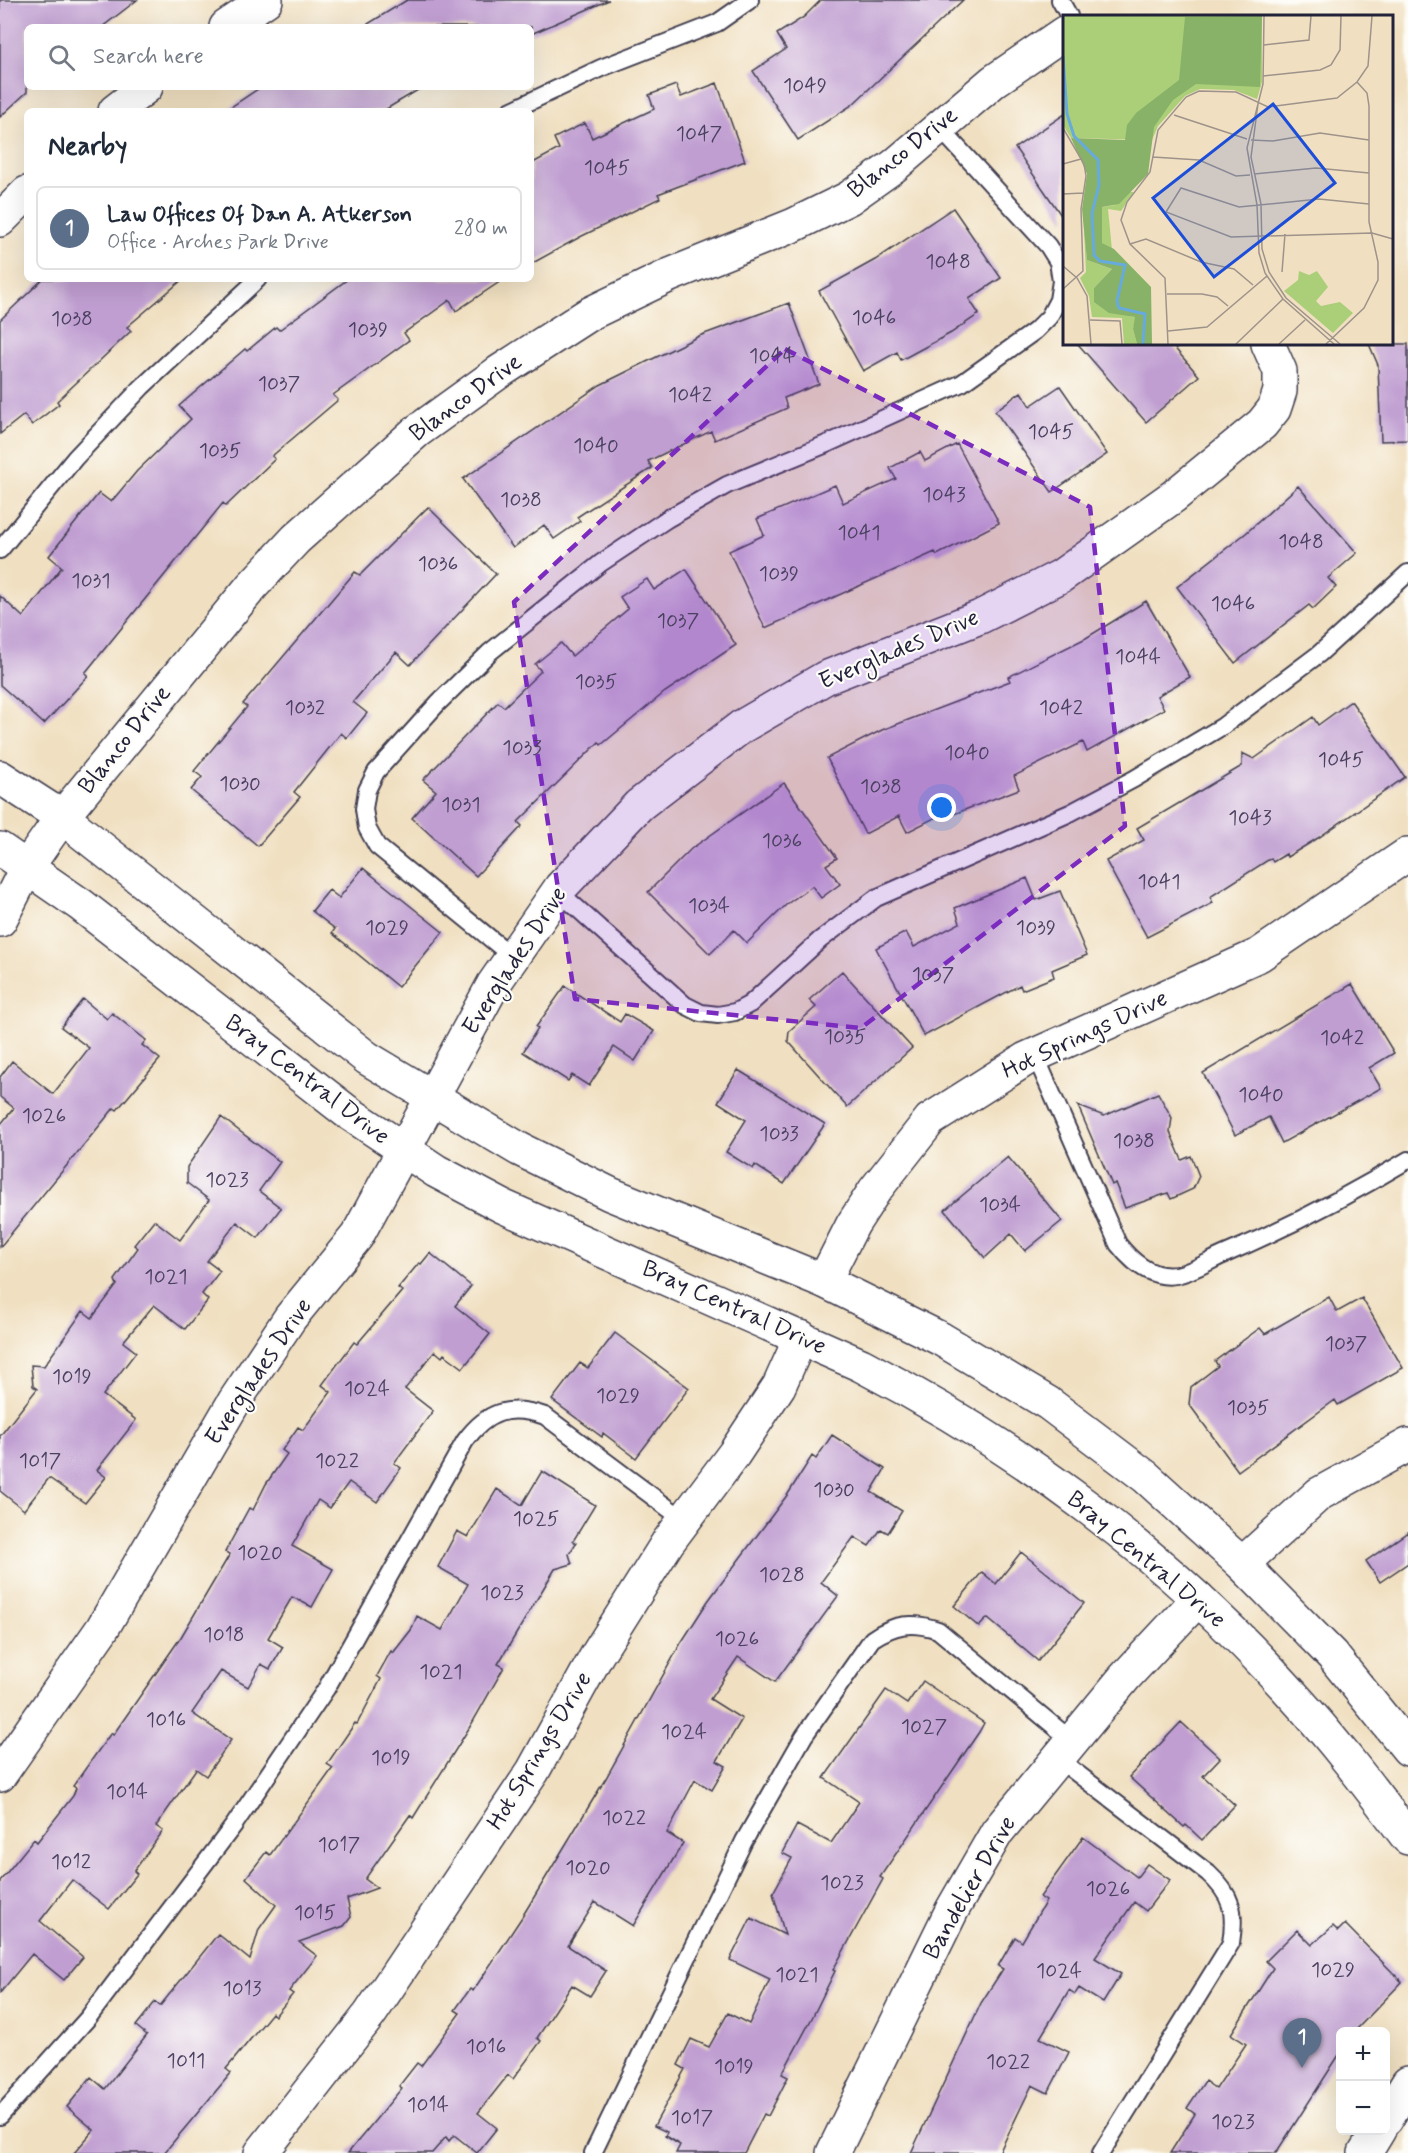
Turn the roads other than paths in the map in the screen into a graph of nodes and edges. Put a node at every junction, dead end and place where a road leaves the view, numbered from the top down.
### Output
1 (266, 0) edge
2 (750, 0) edge
3 (1060, 0) edge
4 (1068, 15) edge
5 (230, 24) edge
6 (1063, 34) edge
7 (142, 90) edge
8 (119, 108) edge
9 (516, 108) edge
10 (938, 126) junction
11 (24, 195) edge
12 (0, 220) edge
13 (255, 282) edge
14 (1268, 345) edge
15 (0, 550) edge
16 (1408, 573) edge
17 (0, 777) edge
18 (62, 817) junction
19 (0, 849) edge
20 (1408, 854) edge
21 (27, 867) junction
22 (558, 891) junction
23 (0, 920) edge
24 (513, 957) junction
25 (1035, 1055) junction
26 (433, 1098) junction
27 (403, 1151) junction
28 (1408, 1160) edge
29 (824, 1281) junction
30 (801, 1337) junction
31 (1408, 1445) edge
32 (684, 1520) junction
33 (1242, 1564) junction
34 (1198, 1599) junction
35 (1064, 1749) junction
36 (1408, 1749) edge
37 (0, 1775) edge
38 (1408, 1838) edge
39 (1408, 2083) edge
40 (1390, 2112) edge
41 (0, 2116) edge
42 (1375, 2135) edge
43 (261, 2153) edge
44 (592, 2153) edge
45 (833, 2153) edge
46 (1101, 2153) edge
47 (1365, 2153) edge

1 - 5 street
2 - 9 lane
3 - 4 lane
6 - 10 street, Blanco Drive
7 - 8 street
10 - 18 street, Blanco Drive
10 - 24 lane
11 - 12 street
13 - 15 lane
14 - 22 street, Everglades Drive
16 - 22 lane
17 - 18 street
18 - 21 street, Blanco Drive
18 - 26 street
19 - 21 street, Bray Central Drive
20 - 25 street, Hot Springs Drive
21 - 23 street, Blanco Drive
21 - 27 street, Bray Central Drive
22 - 24 street, Everglades Drive
24 - 26 street, Everglades Drive
25 - 28 lane
25 - 29 street, Hot Springs Drive
26 - 27 street, Everglades Drive
26 - 29 street
27 - 30 street, Bray Central Drive
27 - 37 street, Everglades Drive
29 - 33 street
30 - 32 street, Hot Springs Drive
30 - 34 street, Bray Central Drive
31 - 33 street
32 - 41 lane
32 - 43 street, Hot Springs Drive
33 - 36 street
34 - 35 street, Bandelier Drive
34 - 38 street, Bray Central Drive
35 - 44 lane
35 - 45 street, Bandelier Drive
35 - 46 lane
39 - 40 street
42 - 47 street

